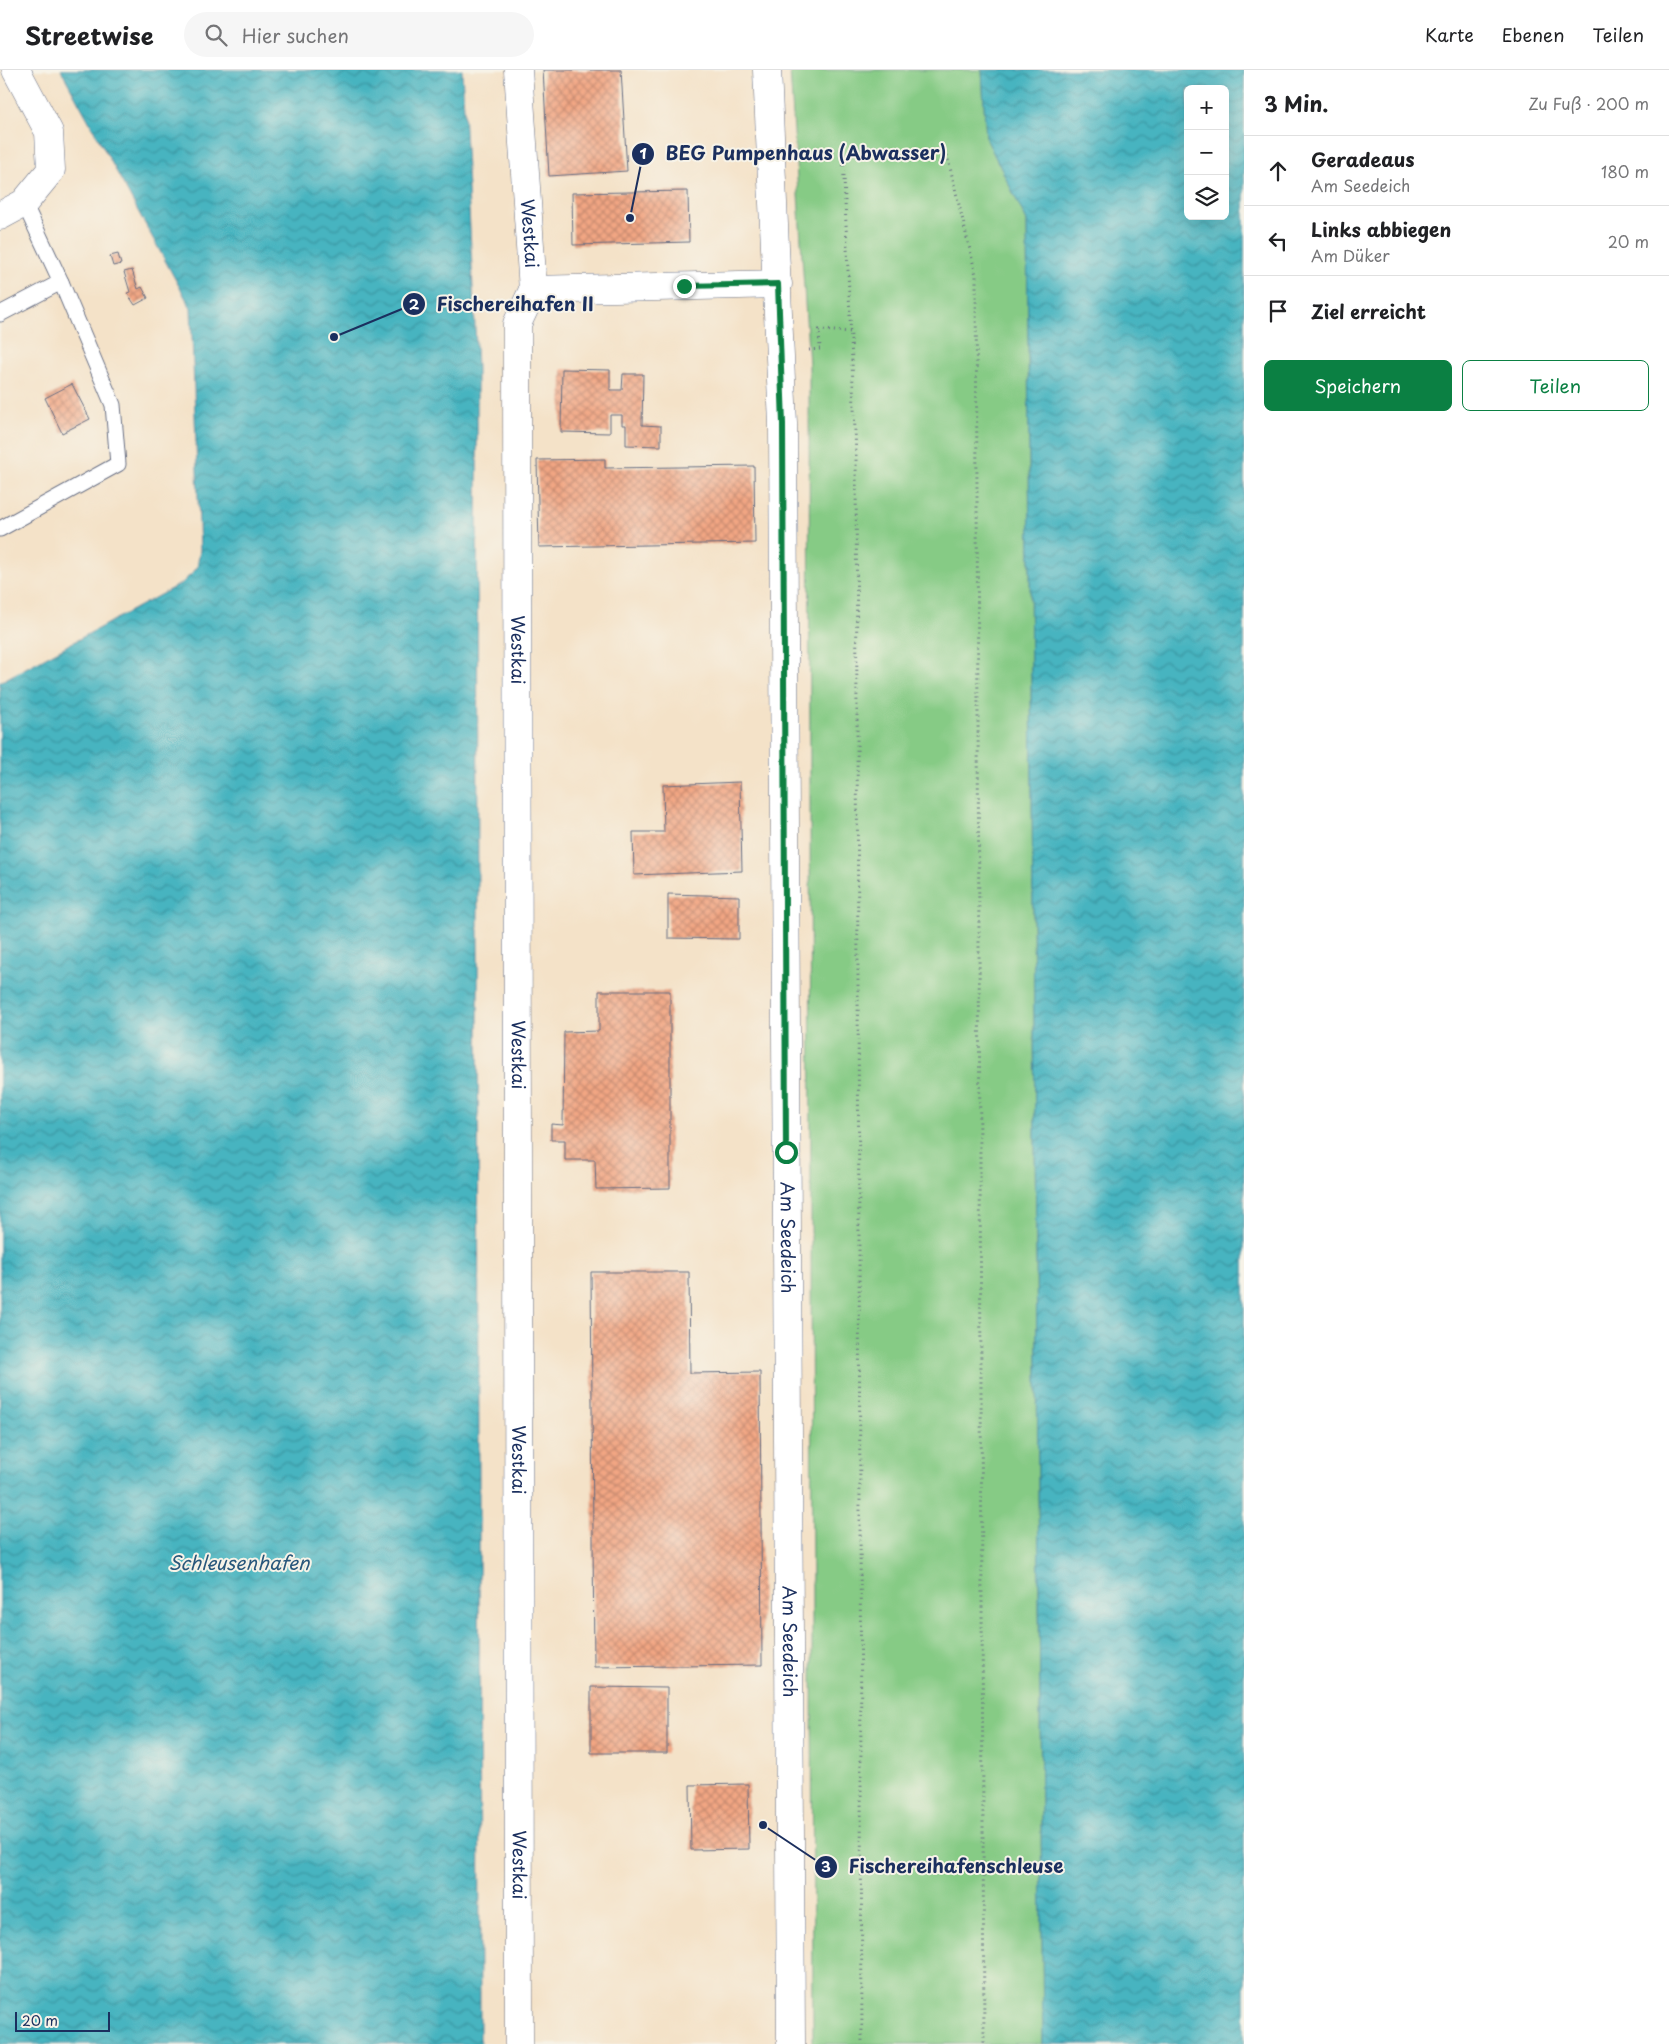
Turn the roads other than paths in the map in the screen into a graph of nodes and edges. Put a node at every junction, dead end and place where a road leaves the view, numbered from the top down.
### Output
1 (16, 70) edge
2 (518, 70) edge
3 (767, 70) edge
4 (24, 203) junction
5 (0, 216) edge
6 (61, 282) junction
7 (778, 284) junction
8 (533, 290) junction
9 (0, 314) edge
10 (0, 529) edge
11 (519, 2044) edge
12 (791, 2044) edge

1 - 4 street
2 - 8 street, Westkai
3 - 7 street, Am Seedeich
4 - 5 street
4 - 6 lane
6 - 9 lane
6 - 10 lane
7 - 8 street
7 - 12 street, Am Seedeich
8 - 11 street, Westkai

